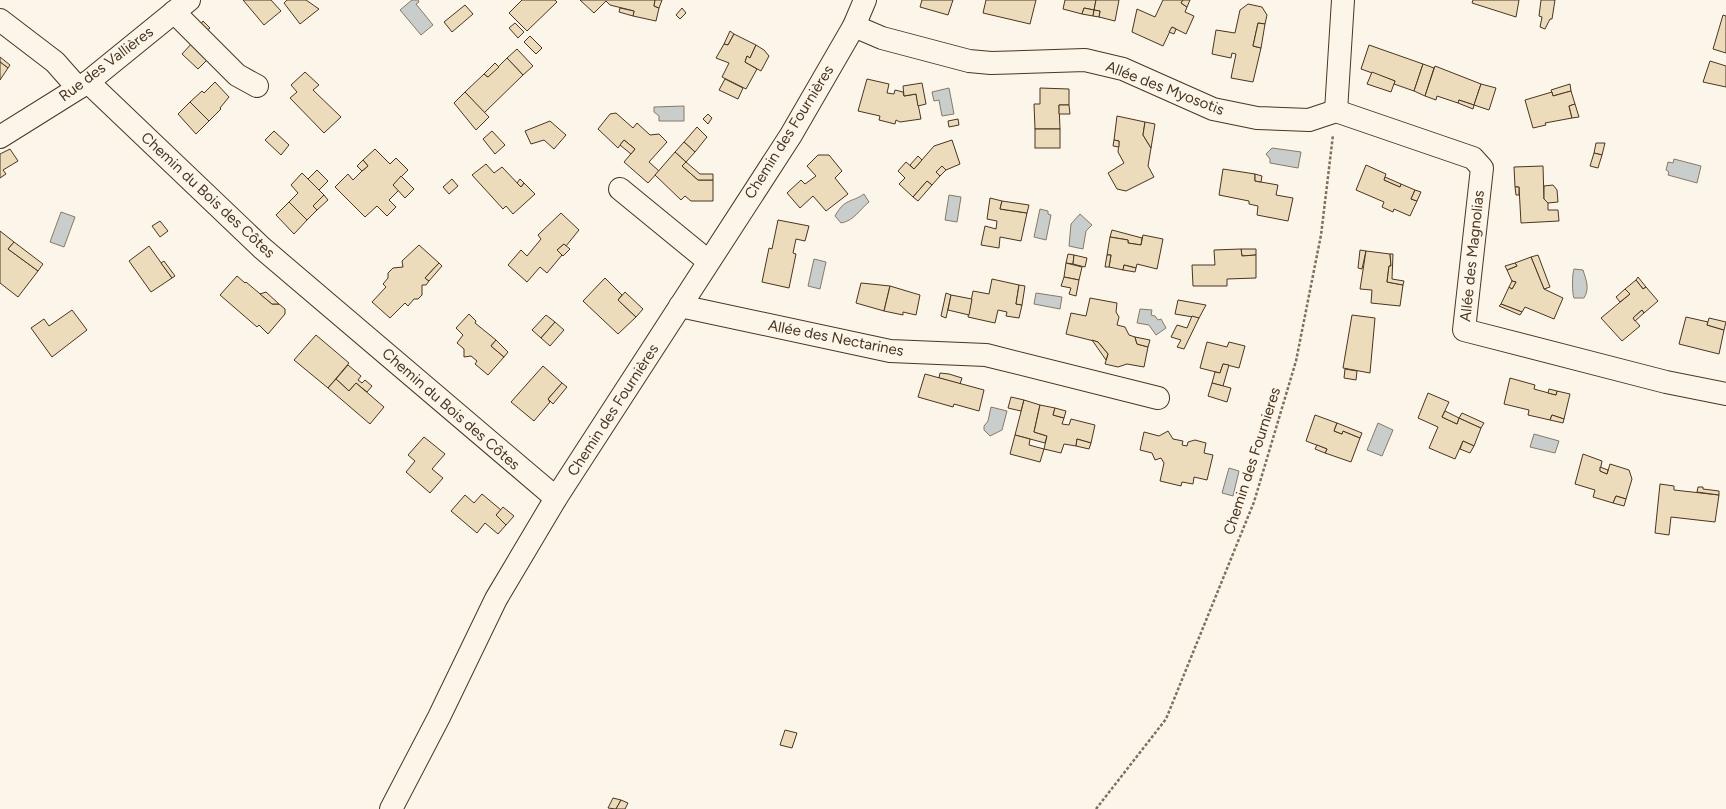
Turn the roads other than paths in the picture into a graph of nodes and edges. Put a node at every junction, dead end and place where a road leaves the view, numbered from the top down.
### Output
1 (865, 0) edge
2 (1343, 0) edge
3 (181, 6) edge
4 (0, 20) edge
5 (854, 26) junction
6 (83, 85) junction
7 (257, 86) dead end
8 (1336, 111) junction
9 (3, 130) edge
10 (620, 189) dead end
11 (708, 261) junction
12 (680, 306) junction
13 (1726, 394) edge
14 (1158, 398) dead end
15 (556, 498) junction
16 (391, 809) edge

1 - 5 street, Chemin des Fournières
2 - 8 street
3 - 6 street, Rue des Vallières
3 - 7 street
4 - 6 street, Chemin du Bois des Côtes
5 - 8 street, Allée des Myosotis
5 - 11 street, Chemin des Fournières
6 - 9 street, Rue des Vallières
6 - 15 street, Chemin du Bois des Côtes
8 - 13 street, Allée des Magnolias
10 - 11 street
11 - 12 street, Chemin des Fournières
12 - 14 street, Allée des Nectarines
12 - 15 street, Chemin des Fournières
15 - 16 street

